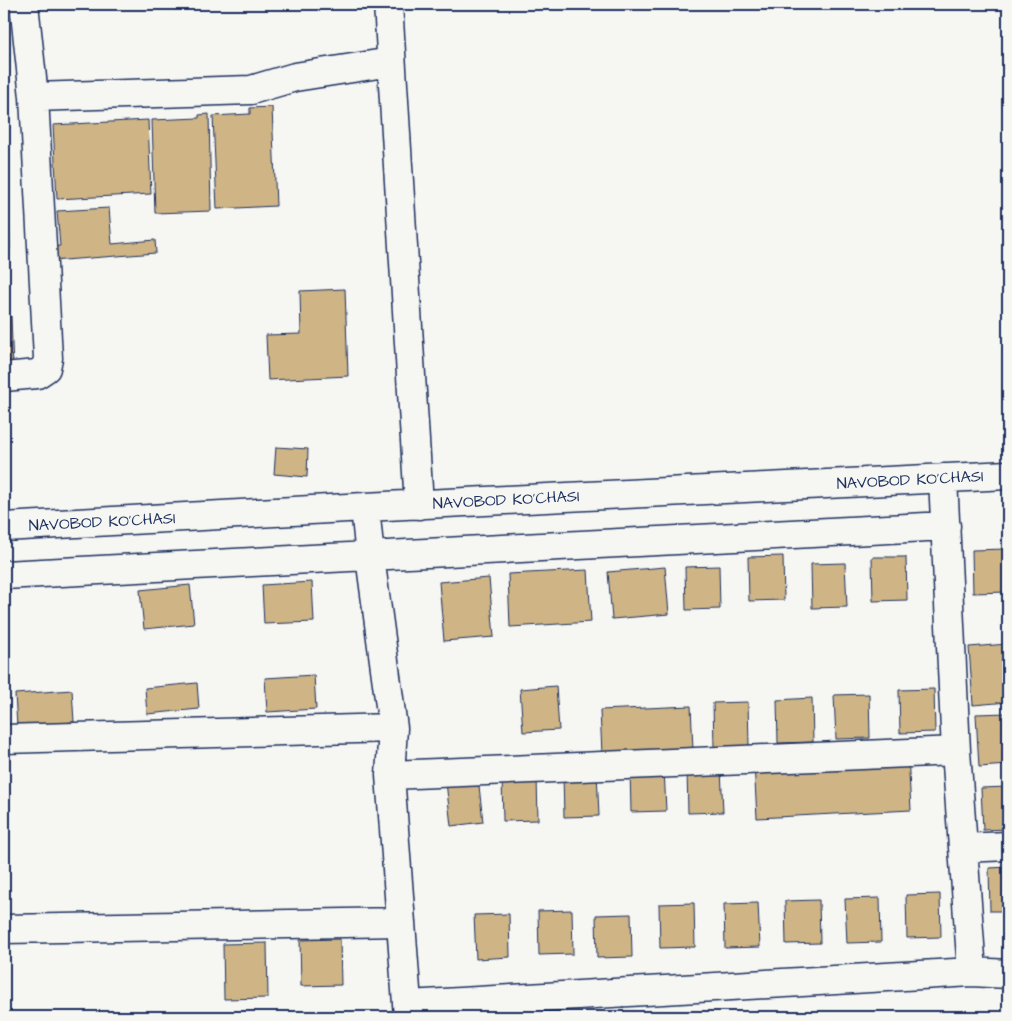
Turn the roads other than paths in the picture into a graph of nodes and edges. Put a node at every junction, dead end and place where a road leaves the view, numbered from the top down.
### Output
1 (24, 4) edge
2 (388, 4) edge
3 (391, 62) junction
4 (34, 97) junction
5 (4, 377) edge
6 (1008, 475) edge
7 (943, 478) junction
8 (419, 505) junction
9 (365, 507) junction
10 (946, 526) junction
11 (4, 528) edge
12 (370, 557) junction
13 (4, 575) edge
14 (393, 728) junction
15 (4, 739) edge
16 (956, 751) junction
17 (390, 775) junction
18 (1008, 846) edge
19 (963, 848) junction
20 (400, 922) junction
21 (4, 928) edge
22 (972, 972) junction
23 (1008, 974) edge
24 (408, 1011) edge

1 - 4 street
2 - 3 street
3 - 4 street
3 - 8 street
4 - 5 street
6 - 7 street, NAVOBOD KO'CHASI
7 - 8 street, NAVOBOD KO'CHASI
7 - 10 street
8 - 9 street, NAVOBOD KO'CHASI
9 - 11 street, NAVOBOD KO'CHASI
9 - 12 street
10 - 12 street
10 - 16 street
12 - 13 street
12 - 14 street
14 - 15 street
14 - 17 street
16 - 17 street
16 - 19 street
17 - 20 street
18 - 19 street
19 - 22 street
20 - 21 street
20 - 24 street
22 - 23 street
22 - 24 street

